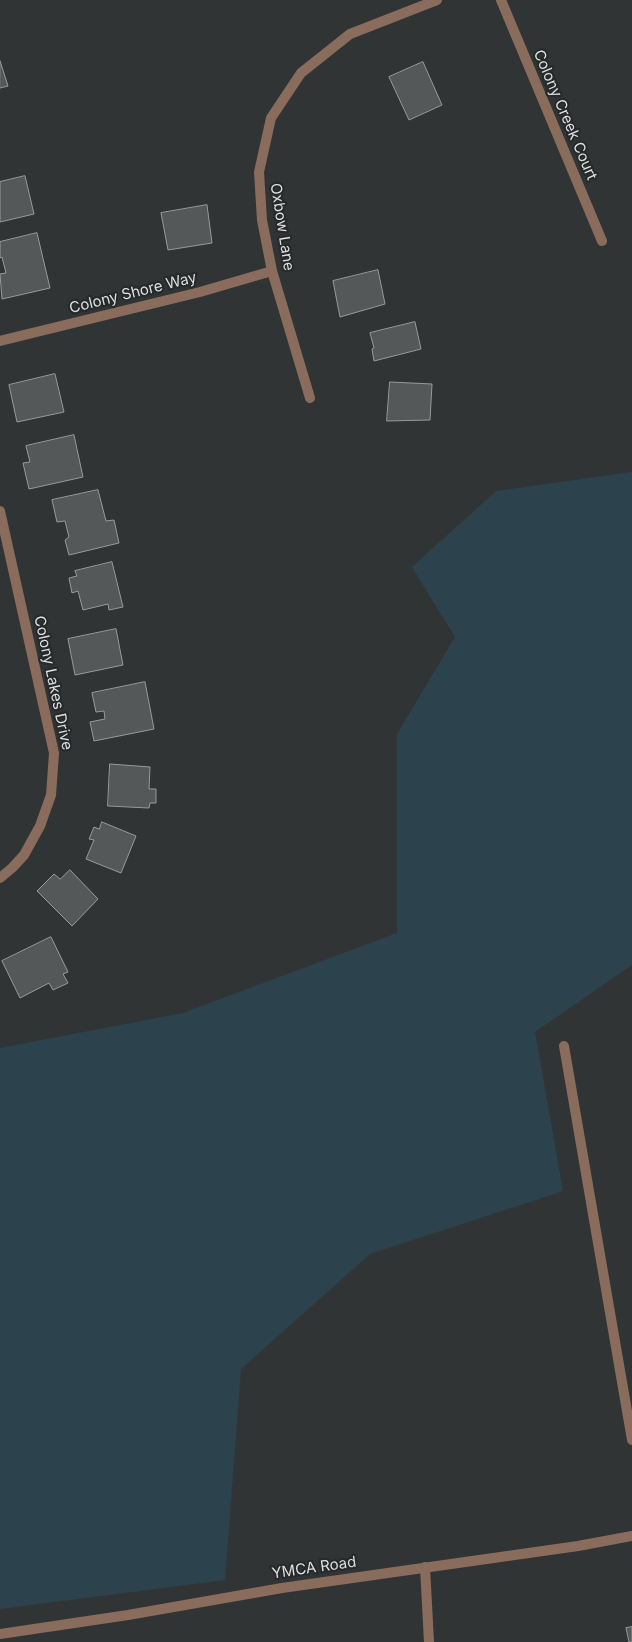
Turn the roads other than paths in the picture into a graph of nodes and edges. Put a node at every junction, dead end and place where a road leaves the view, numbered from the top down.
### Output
1 (438, 0) edge
2 (501, 0) edge
3 (602, 241) dead end
4 (272, 271) junction
5 (0, 341) edge
6 (310, 398) dead end
7 (0, 514) edge
8 (0, 878) edge
9 (564, 1046) dead end
10 (632, 1440) edge
11 (632, 1536) edge
12 (425, 1567) junction
13 (0, 1634) edge
14 (430, 1642) edge

1 - 4 street, Oxbow Lane
2 - 3 street, Colony Creek Court
4 - 5 street, Colony Shore Way
4 - 6 street, Oxbow Lane
7 - 8 street, Colony Lakes Drive
9 - 10 street
11 - 12 street, YMCA Road
12 - 13 street, YMCA Road
12 - 14 street

